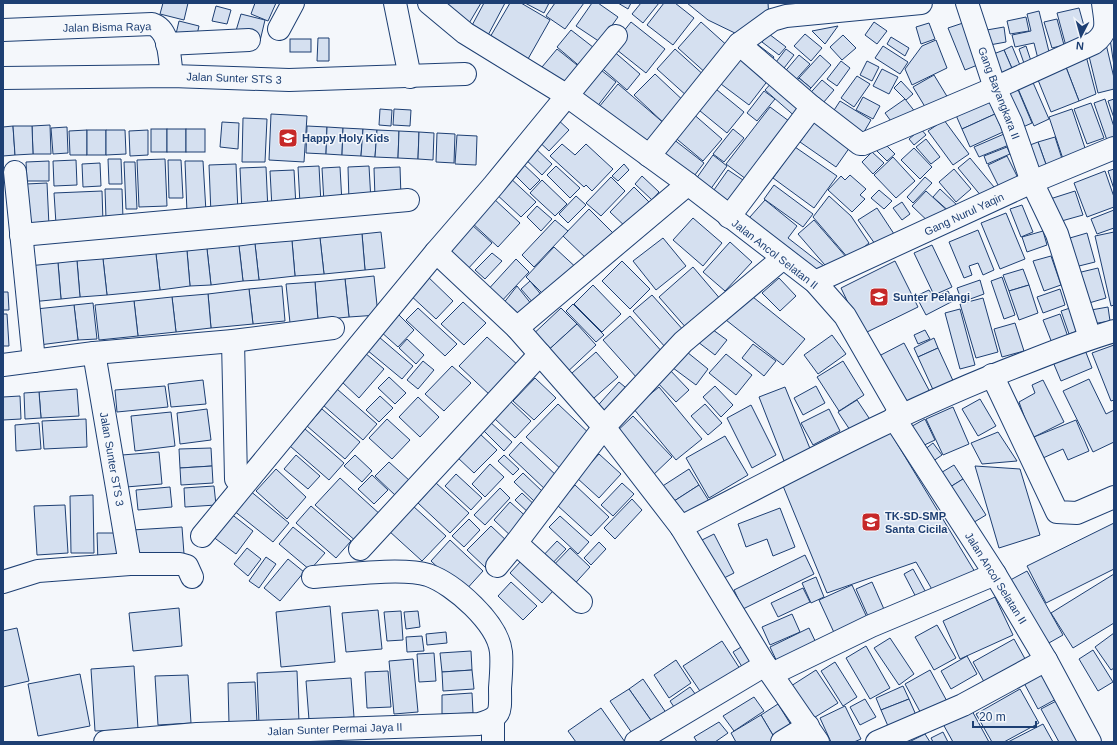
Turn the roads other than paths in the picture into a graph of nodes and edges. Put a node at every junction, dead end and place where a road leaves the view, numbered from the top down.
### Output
1 (292, 3) edge
2 (395, 3) edge
3 (429, 3) edge
4 (920, 3) edge
5 (967, 3) edge
6 (1103, 3) edge
7 (786, 9) edge
8 (280, 29) dead end
9 (3, 30) edge
10 (616, 36) dead end
11 (249, 40) dead end
12 (167, 44) junction
13 (739, 44) junction
14 (465, 74) dead end
15 (172, 76) junction
16 (410, 77) junction
17 (3, 78) edge
18 (995, 88) junction
19 (566, 95) junction
20 (812, 107) junction
21 (1114, 148) edge
22 (649, 156) junction
23 (15, 172) dead end
24 (1032, 182) junction
25 (688, 184) junction
26 (408, 200) dead end
27 (729, 217) junction
28 (21, 235) junction
29 (436, 252) junction
30 (783, 258) junction
31 (814, 282) junction
32 (333, 328) dead end
33 (517, 328) junction
34 (1114, 331) edge
35 (1090, 338) junction
36 (233, 341) junction
37 (94, 353) junction
38 (540, 354) junction
39 (34, 361) junction
40 (3, 365) edge
41 (992, 375) junction
42 (898, 417) junction
43 (604, 427) junction
44 (236, 479) dead end
45 (1114, 497) edge
46 (681, 526) junction
47 (202, 536) dead end
48 (516, 543) junction
49 (360, 549) dead end
50 (130, 564) junction
51 (497, 566) dead end
52 (995, 574) junction
53 (192, 577) dead end
54 (313, 577) dead end
55 (3, 582) edge
56 (580, 602) dead end
57 (1046, 660) junction
58 (768, 670) junction
59 (493, 720) junction
60 (813, 734) edge
61 (197, 738) edge
62 (105, 742) edge
63 (493, 742) edge
64 (636, 742) edge
65 (782, 742) edge
66 (877, 742) edge
67 (1090, 742) edge

1 - 8 street
2 - 16 street
3 - 19 street, Jalan Ancol Selatan II
4 - 7 street
5 - 18 street, Gang Bayangkara II
6 - 18 street
7 - 13 street
9 - 12 street, Jalan Bisma Raya
10 - 19 street
11 - 12 street
12 - 15 street, Jalan Bisma Raya
13 - 20 street
13 - 22 street
14 - 16 street, Jalan Sunter STS 3
15 - 16 street, Jalan Sunter STS 3
15 - 17 street, Jalan Sunter STS 3
18 - 20 street
18 - 24 street, Gang Bayangkara II
19 - 22 street, Jalan Ancol Selatan II
19 - 29 street
20 - 27 street
21 - 24 street, Gang Nurul Yaqin
22 - 25 street, Jalan Ancol Selatan II
23 - 28 street
24 - 31 street, Gang Nurul Yaqin
24 - 35 street, Gang Bayangkara II
25 - 27 street, Jalan Ancol Selatan II
25 - 33 street
26 - 28 street
27 - 30 street, Jalan Ancol Selatan II
28 - 39 street
29 - 33 street
29 - 47 street
30 - 31 street, Jalan Ancol Selatan II
30 - 43 street
31 - 42 street, Jalan Ancol Selatan II
32 - 36 street
33 - 38 street
34 - 35 street
35 - 41 street
36 - 37 street
36 - 44 street
37 - 39 street
37 - 50 street, Jalan Sunter STS 3
38 - 43 street
38 - 49 street
39 - 40 street
41 - 42 street
41 - 45 street
42 - 46 street
42 - 52 street, Jalan Ancol Selatan II
43 - 46 street
43 - 48 street
46 - 58 street
48 - 51 street
48 - 56 street
50 - 53 street
50 - 55 street
52 - 57 street, Jalan Ancol Selatan II
52 - 58 street
54 - 59 street
57 - 66 street
57 - 67 street, Jalan Ancol Selatan II
58 - 60 street
58 - 64 street
59 - 61 street, Jalan Sunter Permai Jaya II
59 - 63 street
60 - 65 street
61 - 62 street, Jalan Sunter Permai Jaya II

